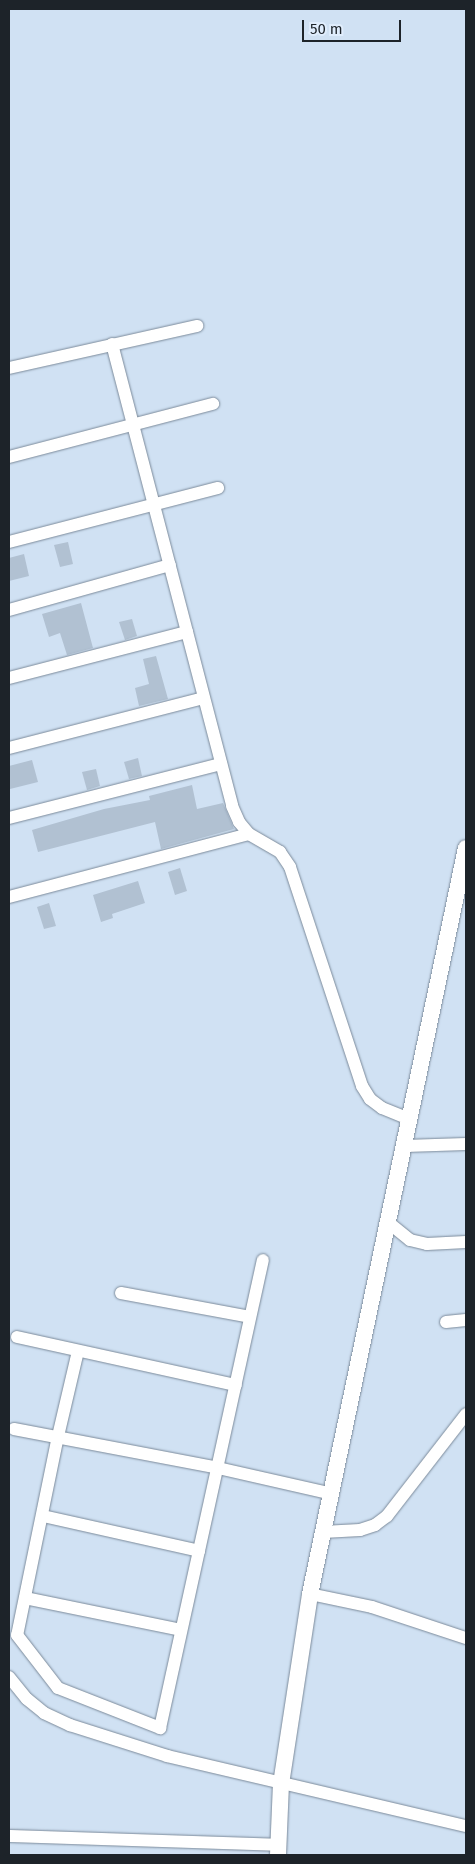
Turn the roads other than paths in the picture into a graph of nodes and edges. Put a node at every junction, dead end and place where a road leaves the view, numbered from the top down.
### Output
1 (197, 326) dead end
2 (112, 344) junction
3 (9, 368) edge
4 (213, 404) dead end
5 (133, 424) junction
6 (9, 457) edge
7 (218, 488) dead end
8 (154, 504) junction
9 (9, 542) edge
10 (170, 565) junction
11 (9, 610) edge
12 (187, 632) junction
13 (9, 678) edge
14 (204, 698) junction
15 (9, 748) edge
16 (221, 764) junction
17 (9, 818) edge
18 (249, 834) junction
19 (466, 848) edge
20 (9, 897) edge
21 (410, 1120) junction
22 (466, 1144) edge
23 (405, 1146) junction
24 (389, 1223) junction
25 (466, 1242) edge
26 (262, 1260) dead end
27 (121, 1292) dead end
28 (250, 1317) junction
29 (466, 1320) edge
30 (446, 1322) dead end
31 (17, 1337) dead end
32 (78, 1351) junction
33 (236, 1385) junction
34 (466, 1414) edge
35 (14, 1428) dead end
36 (58, 1436) junction
37 (218, 1468) junction
38 (332, 1494) junction
39 (43, 1516) junction
40 (323, 1532) junction
41 (199, 1551) junction
42 (310, 1594) junction
43 (25, 1598) junction
44 (182, 1630) junction
45 (466, 1638) edge
46 (9, 1677) edge
47 (281, 1784) junction
48 (466, 1826) edge
49 (9, 1836) edge
50 (278, 1850) edge

1 - 2 street
2 - 3 street
2 - 5 street
4 - 5 street
5 - 6 street
5 - 8 street
7 - 8 street
8 - 9 street
8 - 10 street
10 - 11 street
10 - 12 street
12 - 13 street
12 - 14 street
14 - 15 street
14 - 16 street
16 - 17 street
16 - 18 street
18 - 20 street
18 - 21 street
19 - 21 street
21 - 23 street
22 - 23 street
23 - 24 street
24 - 25 street
24 - 38 street
26 - 28 street
27 - 28 street
28 - 33 street
29 - 30 street
31 - 32 street
32 - 33 street
32 - 36 street
33 - 37 street
34 - 40 street
35 - 36 street
36 - 37 street
36 - 39 street
37 - 38 street
37 - 41 street
38 - 40 street
39 - 41 street
39 - 43 street
40 - 42 street
41 - 44 street
42 - 45 street
42 - 47 street
43 - 44 street
43 - 44 street
46 - 47 street
47 - 48 street
47 - 50 street
49 - 50 street

